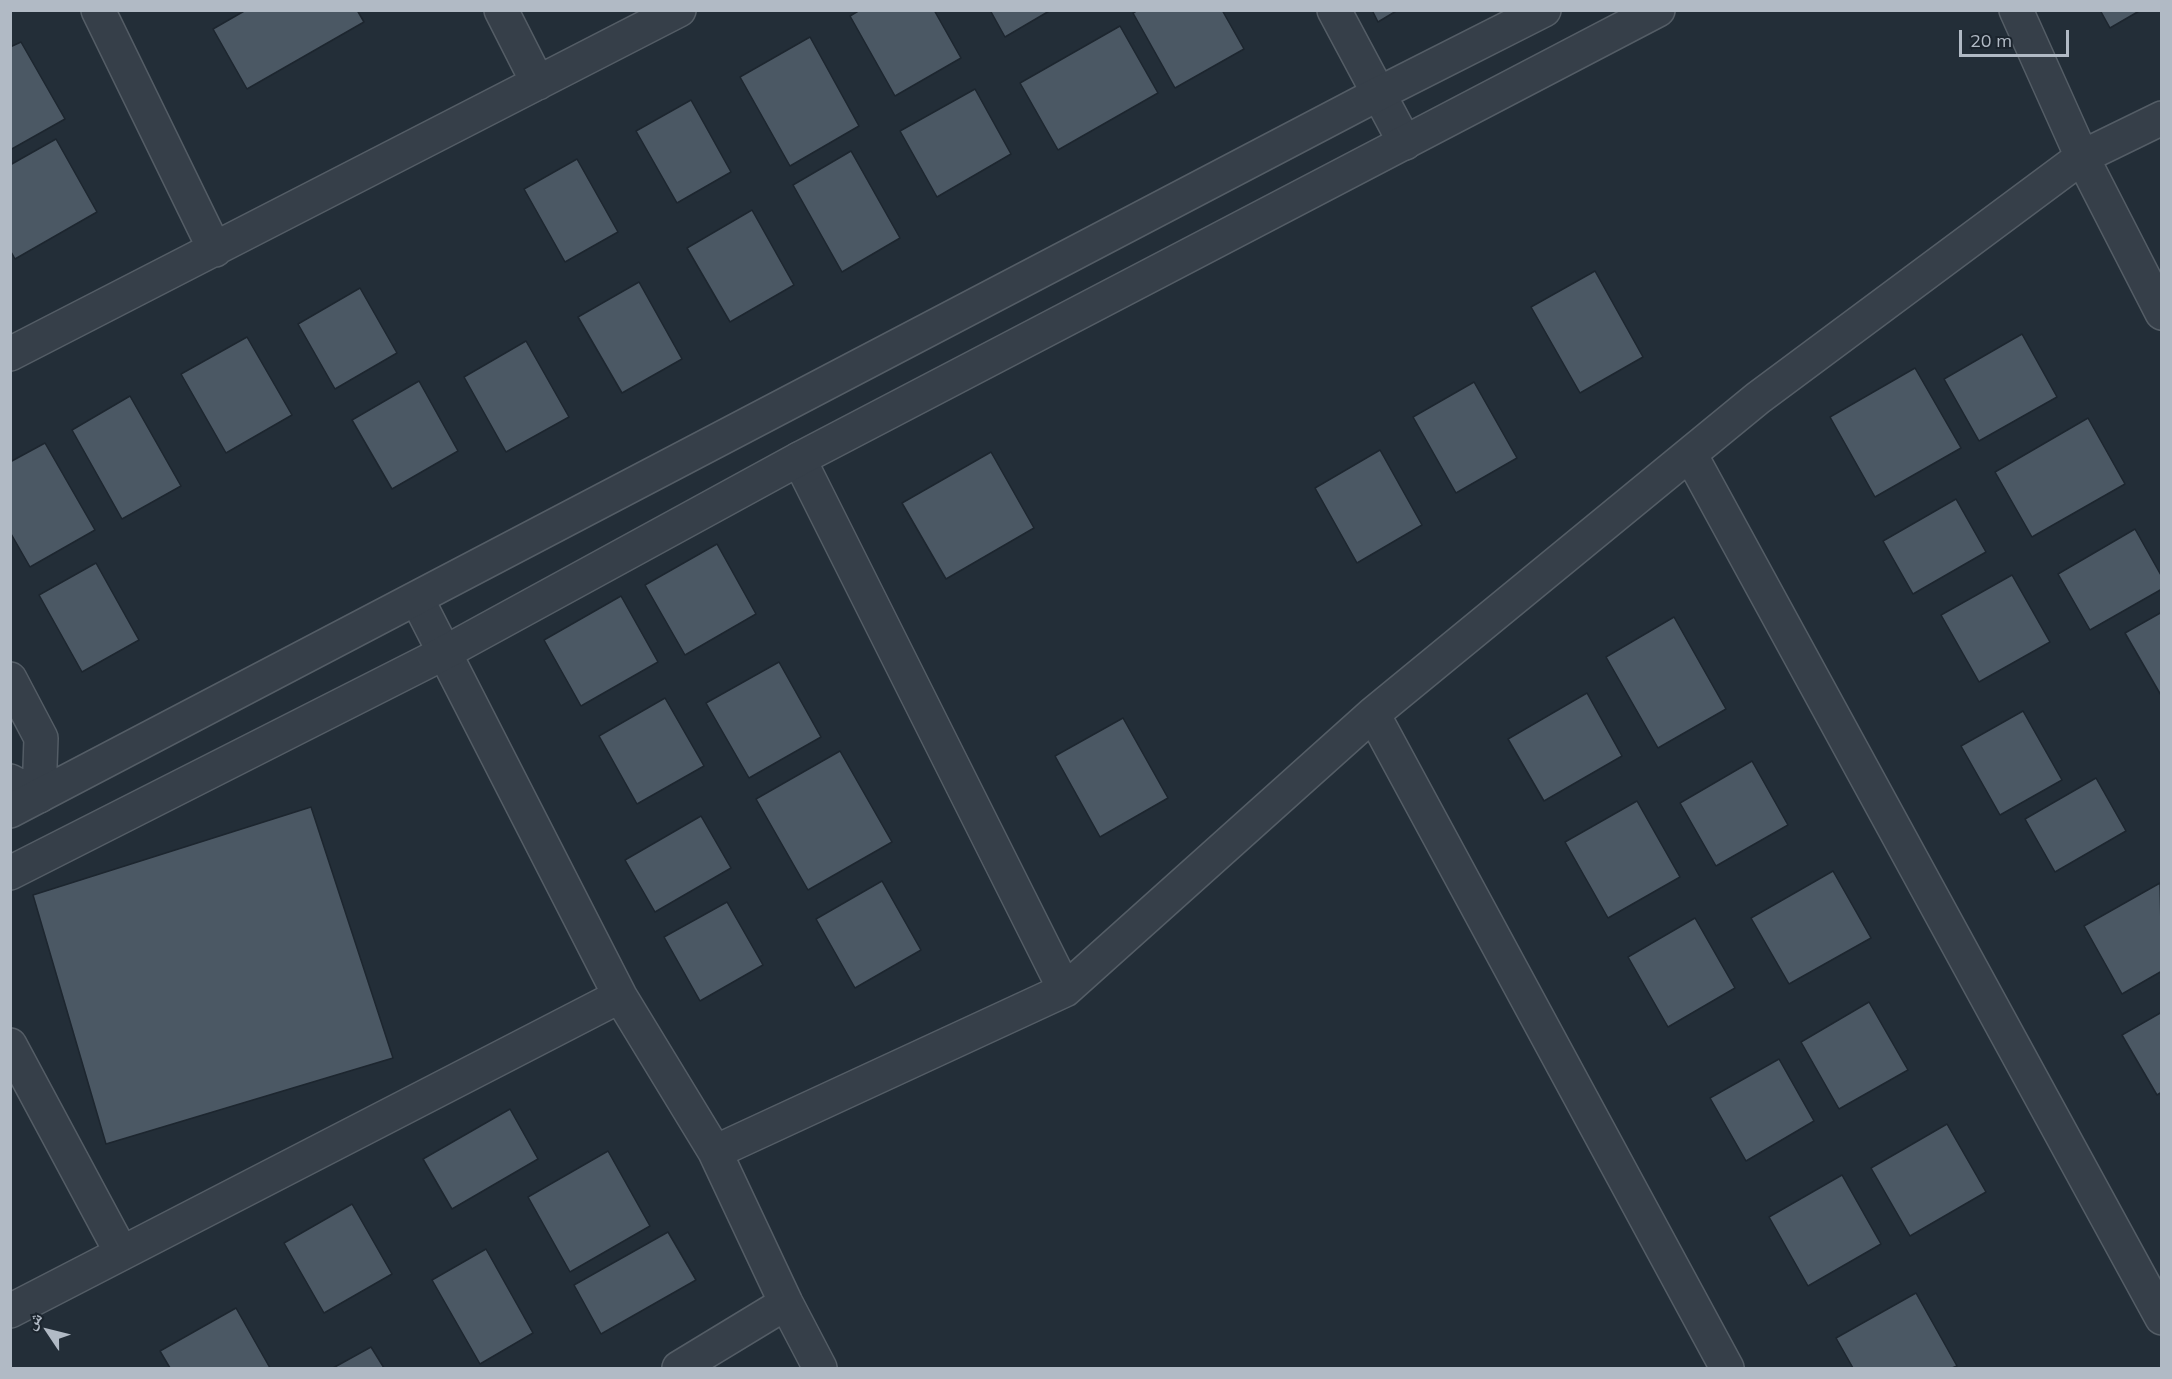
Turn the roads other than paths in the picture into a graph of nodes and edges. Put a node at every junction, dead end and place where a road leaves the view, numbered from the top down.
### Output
1 (98, 10) edge
2 (501, 10) edge
3 (679, 10) edge
4 (1334, 10) edge
5 (1544, 10) edge
6 (1658, 10) edge
7 (2016, 10) edge
8 (538, 83) junction
9 (1378, 94) junction
10 (2162, 118) edge
11 (1406, 143) junction
12 (2082, 157) junction
13 (214, 250) junction
14 (2162, 313) edge
15 (10, 354) edge
16 (1690, 454) junction
17 (799, 459) junction
18 (417, 599) junction
19 (444, 653) junction
20 (10, 679) edge
21 (1373, 714) junction
22 (10, 781) edge
23 (39, 796) junction
24 (10, 811) edge
25 (10, 873) edge
26 (1065, 990) junction
27 (620, 996) junction
28 (10, 1045) edge
29 (715, 1152) junction
30 (121, 1252) junction
31 (786, 1303) junction
32 (10, 1311) edge
33 (2162, 1318) edge
34 (679, 1368) edge
35 (820, 1368) edge
36 (1727, 1368) edge

1 - 13 street
2 - 8 street
3 - 8 street
4 - 9 street
5 - 9 street
6 - 11 street
7 - 12 street
8 - 13 street
9 - 11 street
9 - 18 street
10 - 12 street
11 - 17 street
12 - 14 street
12 - 16 street
13 - 15 street
16 - 21 street
16 - 33 street
17 - 19 street
17 - 26 street
18 - 19 street
18 - 23 street
19 - 25 street
19 - 27 street
20 - 23 street
21 - 26 street
21 - 36 street
22 - 23 street
23 - 24 street
26 - 29 street
27 - 29 street
27 - 30 street
28 - 30 street
29 - 31 street
30 - 32 street
31 - 34 street
31 - 35 street

